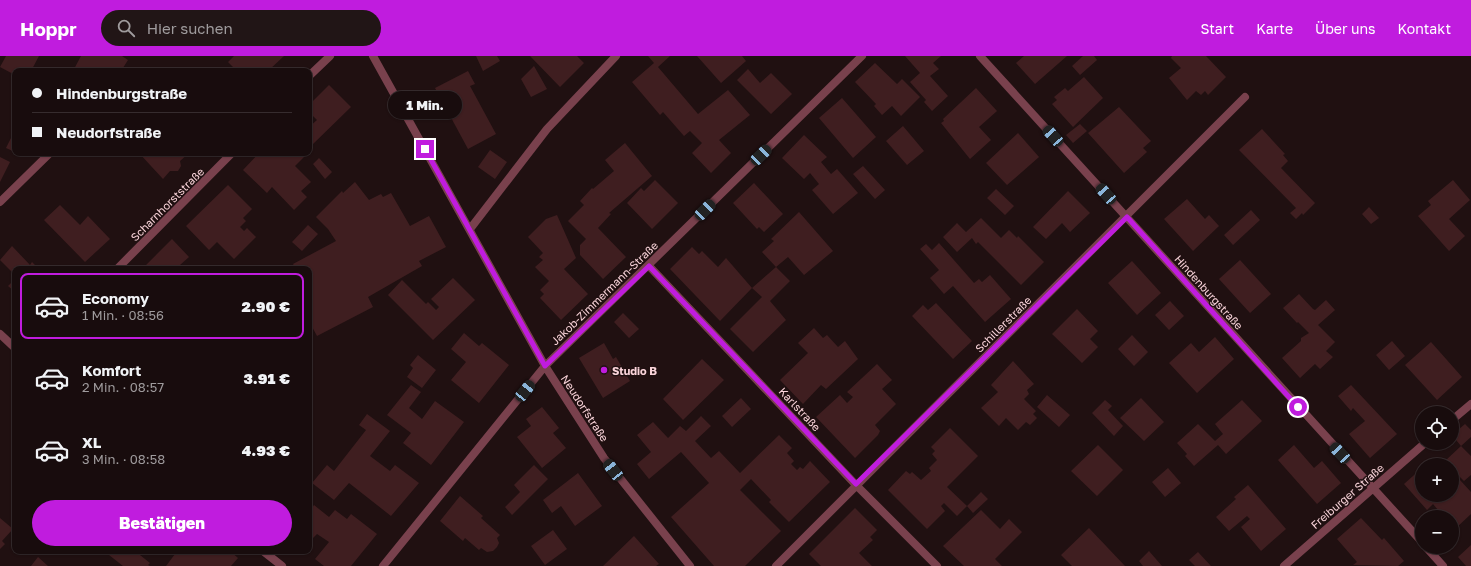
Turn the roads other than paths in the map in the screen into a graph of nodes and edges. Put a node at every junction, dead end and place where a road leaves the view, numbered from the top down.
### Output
1 (330, 56) edge
2 (373, 56) edge
3 (616, 56) edge
4 (862, 56) edge
5 (980, 56) edge
6 (312, 73) edge
7 (1245, 97) dead end
8 (47, 156) edge
9 (229, 156) edge
10 (0, 202) edge
11 (1127, 217) junction
12 (470, 229) junction
13 (120, 266) edge
14 (649, 266) junction
15 (0, 334) edge
16 (12, 345) edge
17 (545, 366) junction
18 (1471, 404) edge
19 (1459, 414) edge
20 (1417, 450) edge
21 (856, 484) junction
22 (1372, 488) junction
23 (1415, 534) edge
24 (267, 554) edge
25 (1432, 554) edge
26 (282, 566) edge
27 (383, 566) edge
28 (690, 566) edge
29 (776, 566) edge
30 (937, 566) edge
31 (1284, 566) edge
32 (1443, 566) edge

1 - 6 street
2 - 12 street, Neudorfstraße
3 - 12 street
4 - 14 street, Jakob-Zimmermann-Straße
5 - 11 street, Hindenburgstraße
7 - 11 street, Schillerstraße
8 - 10 street
9 - 13 street, Scharnhorststraße
11 - 21 street, Schillerstraße
11 - 22 street, Hindenburgstraße
12 - 17 street, Neudorfstraße
14 - 17 street, Jakob-Zimmermann-Straße
14 - 21 street, Karlstraße
15 - 16 street
17 - 27 street, Jakob-Zimmermann-Straße
17 - 28 street, Neudorfstraße
18 - 19 street
20 - 22 street, Freiburger Straße
21 - 29 street, Schillerstraße
21 - 30 street, Karlstraße
22 - 23 street, Hindenburgstraße
22 - 31 street, Freiburger Straße
24 - 26 street
25 - 32 street

